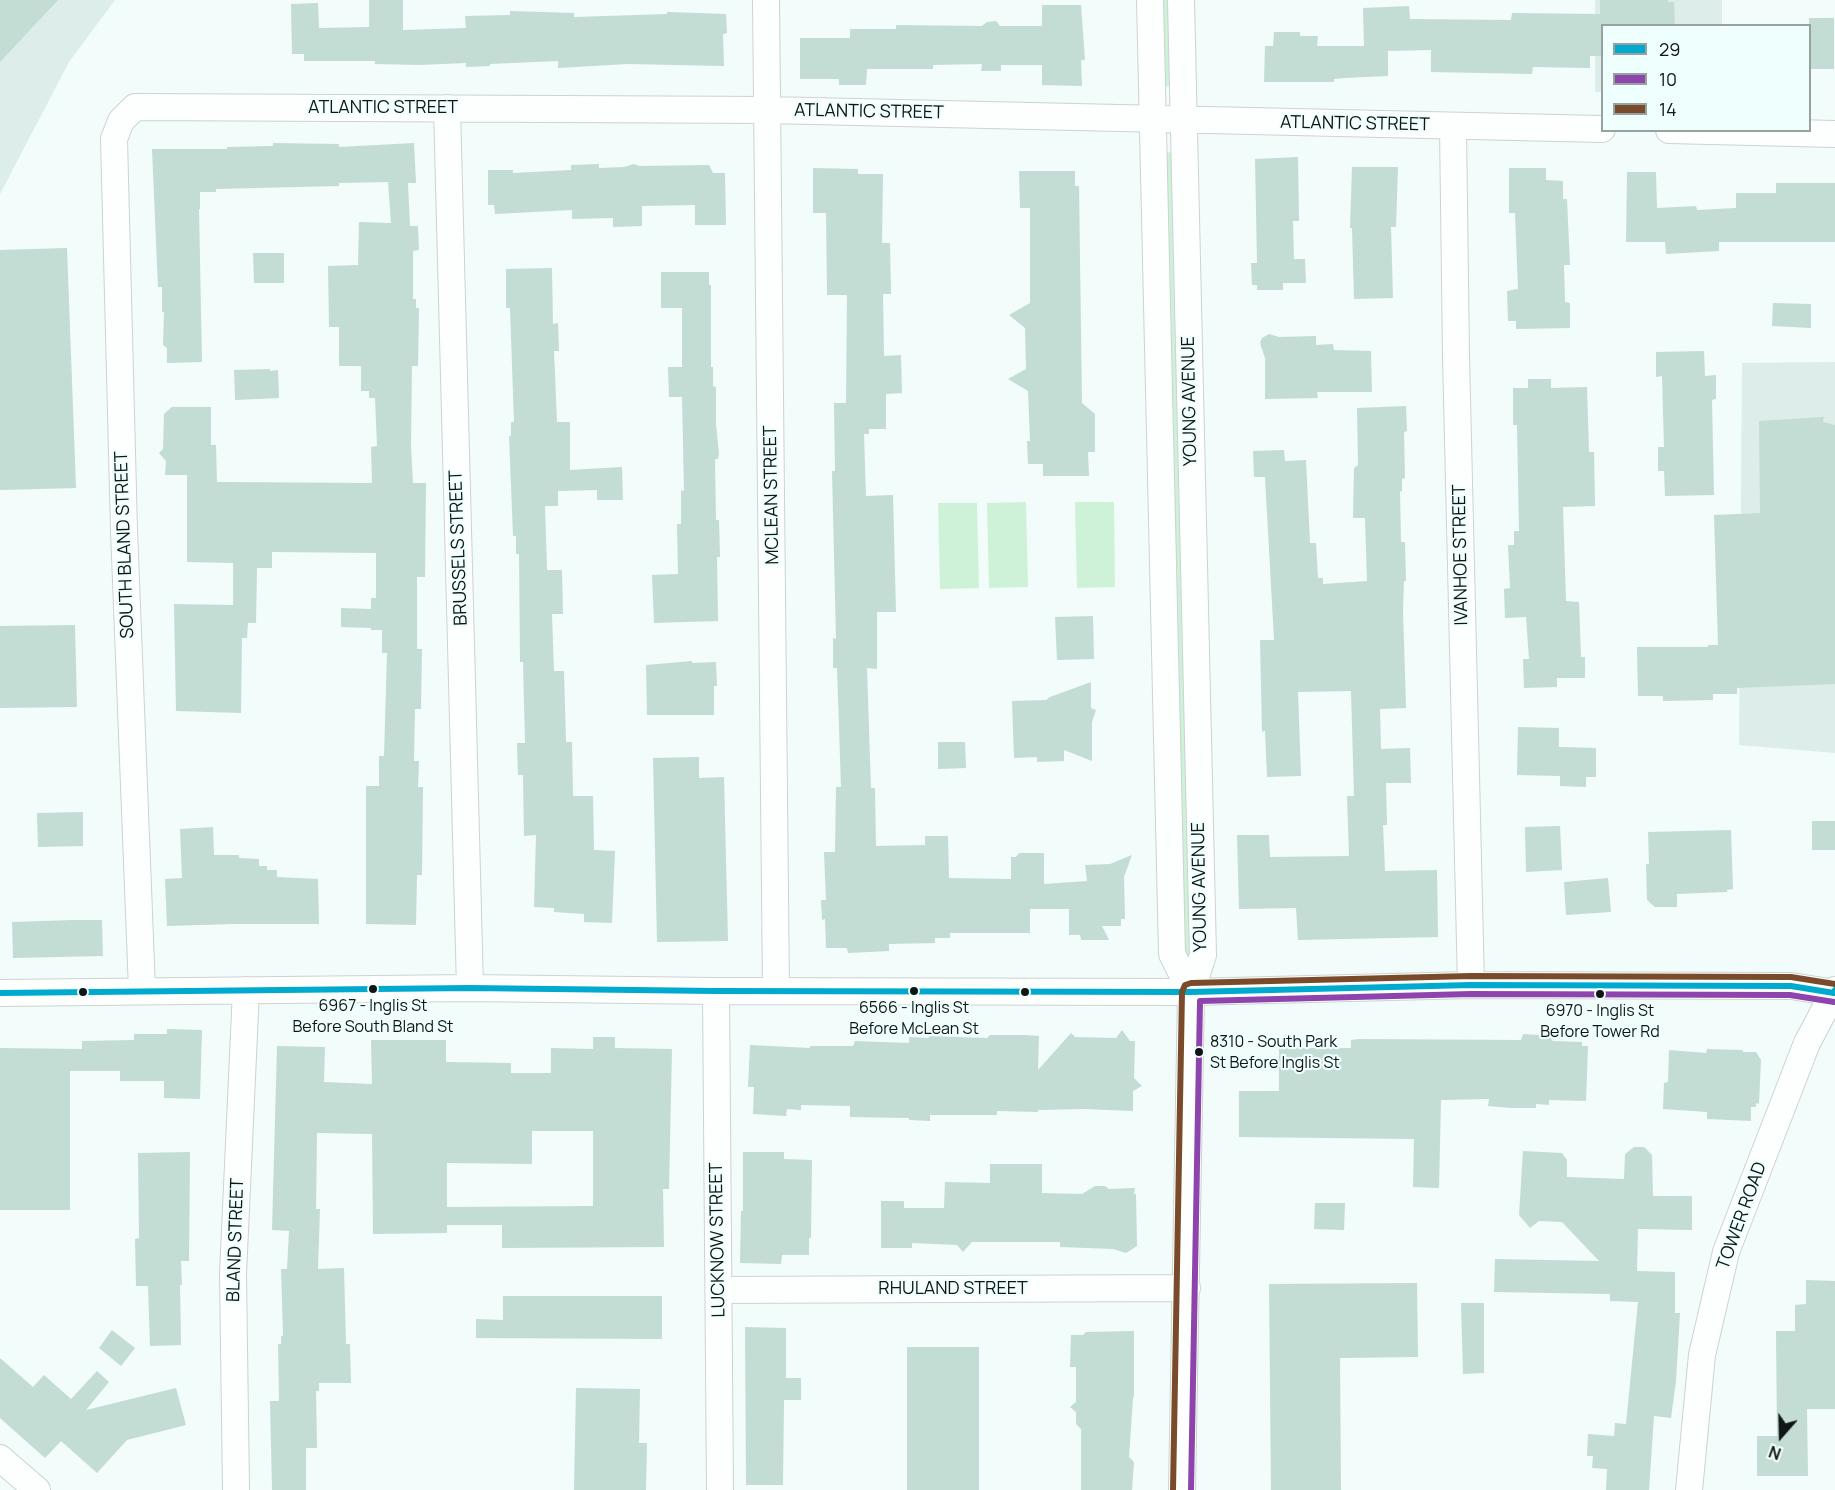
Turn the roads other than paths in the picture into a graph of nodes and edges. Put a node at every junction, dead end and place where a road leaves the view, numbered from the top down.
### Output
1 (765, 0) edge
2 (1150, 0) edge
3 (1181, 0) edge
4 (135, 107) joint
5 (447, 108) junction
6 (768, 110) junction
7 (1152, 119) junction
8 (1183, 120) junction
9 (1454, 126) junction
10 (1601, 129) edge
11 (1752, 132) edge
12 (1835, 134) edge
13 (1471, 985) junction
14 (470, 988) junction
15 (142, 990) junction
16 (246, 990) junction
17 (776, 990) junction
18 (716, 991) junction
19 (1191, 992) junction
20 (1834, 992) edge
21 (0, 993) edge
22 (1187, 1288) junction
23 (719, 1290) junction
24 (0, 1458) edge
25 (37, 1490) edge
26 (236, 1490) edge
27 (720, 1490) edge
28 (1182, 1490) edge
29 (1689, 1490) edge

1 - 6 street, MCLEAN STREET
2 - 7 street, YOUNG AVENUE
3 - 8 street, YOUNG AVENUE
4 - 5 street, ATLANTIC STREET
4 - 15 street, SOUTH BLAND STREET
5 - 6 street, ATLANTIC STREET
5 - 14 street, BRUSSELS STREET
6 - 7 street, ATLANTIC STREET
6 - 17 street, MCLEAN STREET
7 - 8 street, ATLANTIC STREET
7 - 19 street, YOUNG AVENUE
8 - 9 street, ATLANTIC STREET
8 - 19 street, YOUNG AVENUE
9 - 10 street, ATLANTIC STREET
9 - 13 street, IVANHOE STREET
11 - 12 street
13 - 19 street
13 - 20 street
14 - 16 street
14 - 18 street
15 - 16 street
15 - 21 street
16 - 26 street, BLAND STREET
17 - 18 street
17 - 19 street
18 - 23 street, LUCKNOW STREET
19 - 22 street
20 - 29 street, TOWER ROAD
22 - 23 street, RHULAND STREET
22 - 28 street
23 - 27 street, LUCKNOW STREET
24 - 25 street

